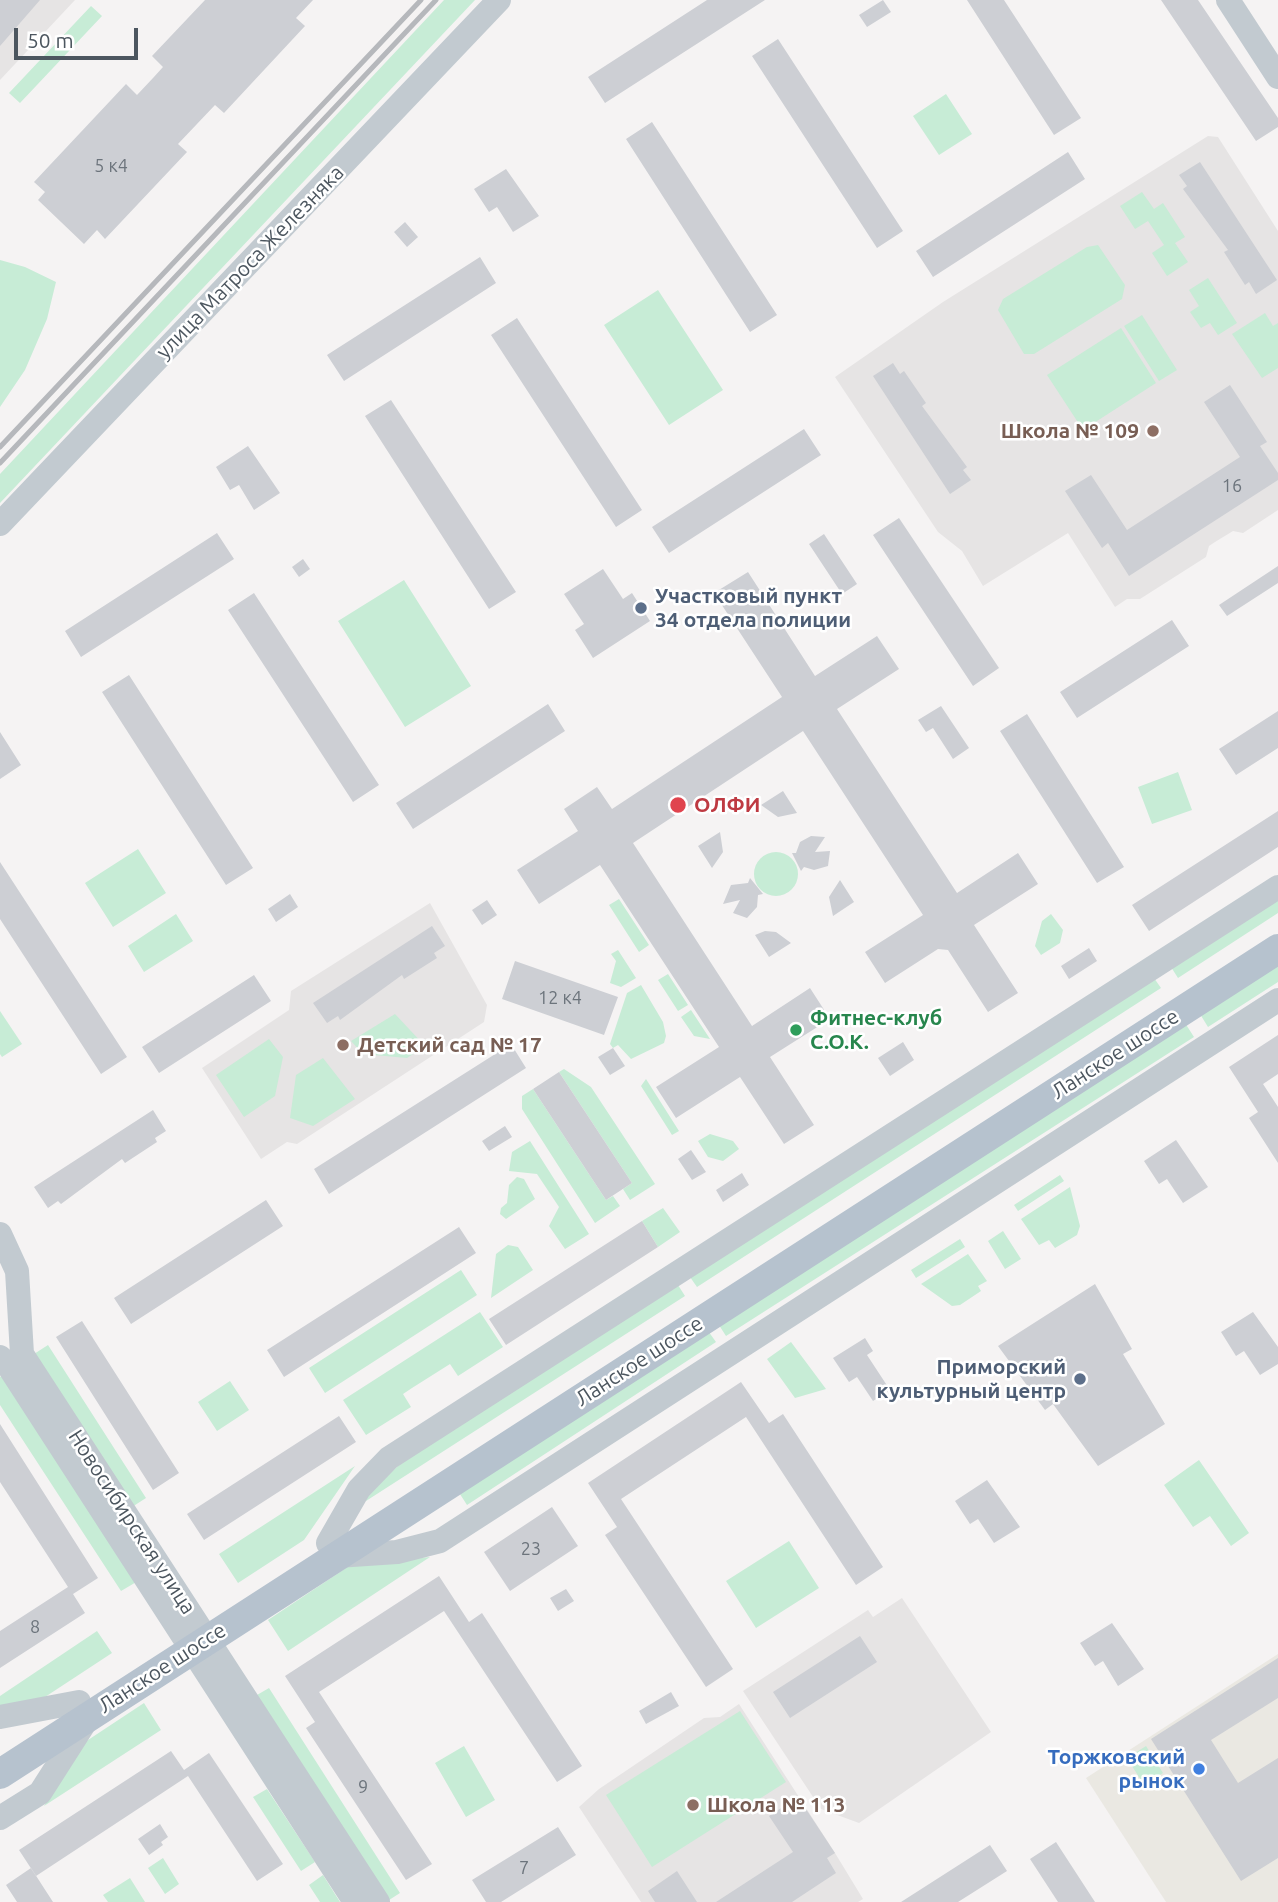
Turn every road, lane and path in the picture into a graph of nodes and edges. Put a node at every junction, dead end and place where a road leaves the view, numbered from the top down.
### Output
1 (499, 0) edge
2 (1228, 0) edge
3 (1278, 77) edge
4 (0, 524) edge
5 (1278, 887) edge
6 (1278, 928) edge
7 (1278, 949) edge
8 (1278, 1000) edge
9 (0, 1234) edge
10 (17, 1271) junction
11 (0, 1301) edge
12 (0, 1357) edge
13 (332, 1549) junction
14 (196, 1637) junction
15 (84, 1709) junction
16 (0, 1717) edge
17 (0, 1752) edge
18 (0, 1774) edge
19 (0, 1818) edge
20 (355, 1902) edge
21 (378, 1902) edge

1 - 4 street, улица Матроса Железняка
2 - 3 street
5 - 13 street
6 - 13 main road, Ланское шоссе
7 - 13 main road, Ланское шоссе
8 - 13 street
9 - 10 street, Новосибирская улица
10 - 11 street
10 - 14 street, Новосибирская улица
12 - 14 street, Новосибирская улица
13 - 14 main road, Ланское шоссе
14 - 15 main road, Ланское шоссе
14 - 20 street, Новосибирская улица
14 - 21 street, Новосибирская улица
15 - 16 street
15 - 17 main road, Ланское шоссе
15 - 18 main road, Ланское шоссе
15 - 19 street

